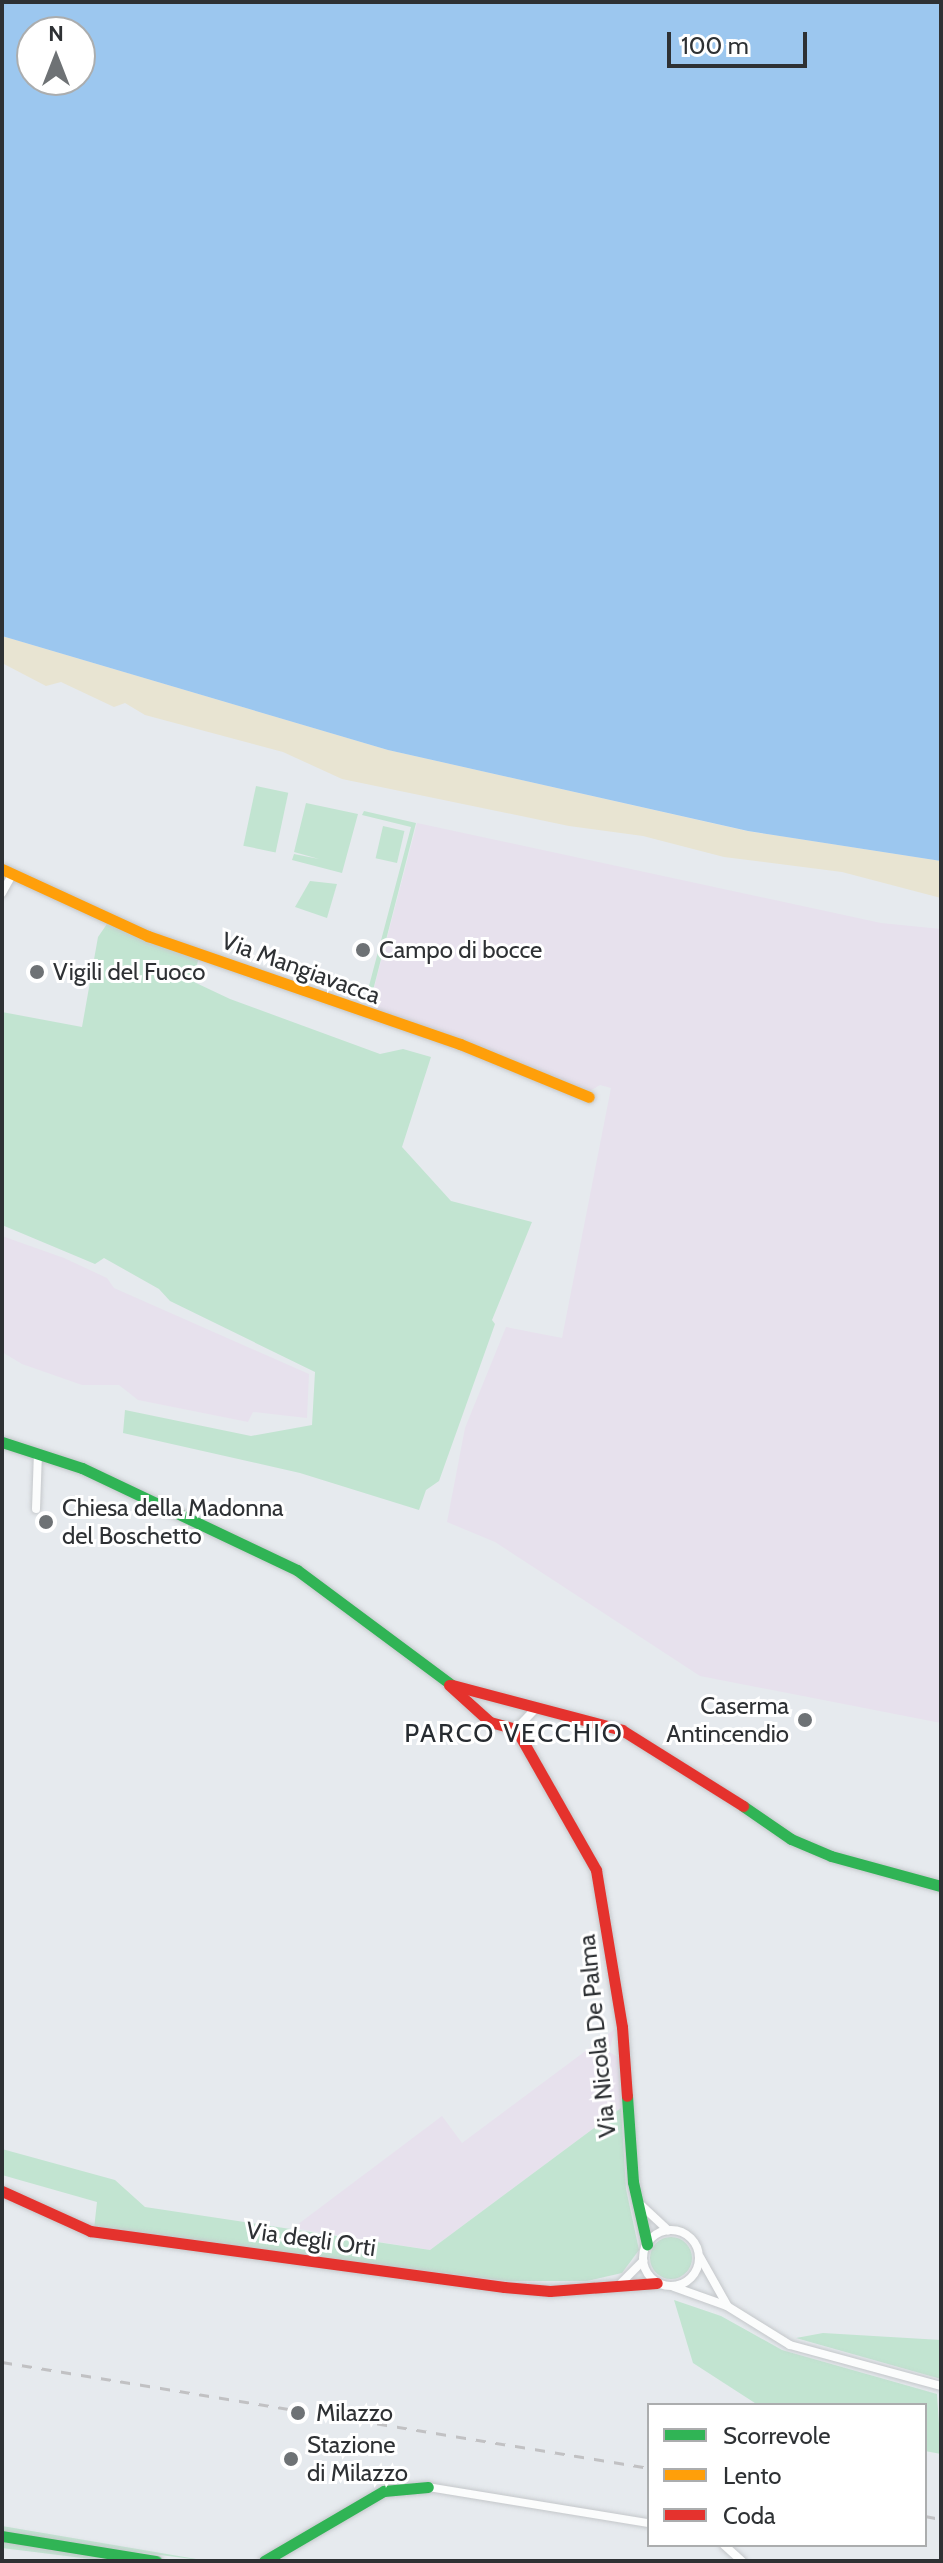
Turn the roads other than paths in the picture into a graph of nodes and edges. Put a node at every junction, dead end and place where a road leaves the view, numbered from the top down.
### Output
1 (7, 872) edge
2 (2, 893) edge
3 (589, 1097) dead end
4 (5, 1441) edge
5 (38, 1453) junction
6 (36, 1509) dead end
7 (448, 1684) junction
8 (537, 1707) junction
9 (516, 1729) junction
10 (941, 1883) edge
11 (2, 2191) edge
12 (641, 2205) junction
13 (668, 2230) junction
14 (647, 2244) junction
15 (700, 2256) junction
16 (643, 2261) junction
17 (622, 2282) junction
18 (657, 2283) junction
19 (674, 2287) junction
20 (727, 2306) junction
21 (941, 2386) edge
22 (428, 2487) joint
23 (647, 2523) edge
24 (2, 2536) edge
25 (726, 2547) edge
26 (156, 2561) edge
27 (264, 2561) edge
28 (742, 2561) edge

1 - 2 street
1 - 3 street, Via Mangiavacca
4 - 5 street
5 - 6 street
5 - 7 street
7 - 8 street
7 - 9 street
8 - 9 street
8 - 10 street
9 - 12 street, Via Nicola De Palma
11 - 17 street, Via degli Orti
12 - 13 street
12 - 14 street, Via Nicola De Palma
13 - 14 street
13 - 15 street
14 - 16 street
15 - 19 street
15 - 20 street
16 - 17 street
16 - 18 street
17 - 18 street, Via degli Orti
18 - 19 street
19 - 20 street
20 - 21 street
22 - 23 street
22 - 27 street
24 - 26 street
25 - 28 street

